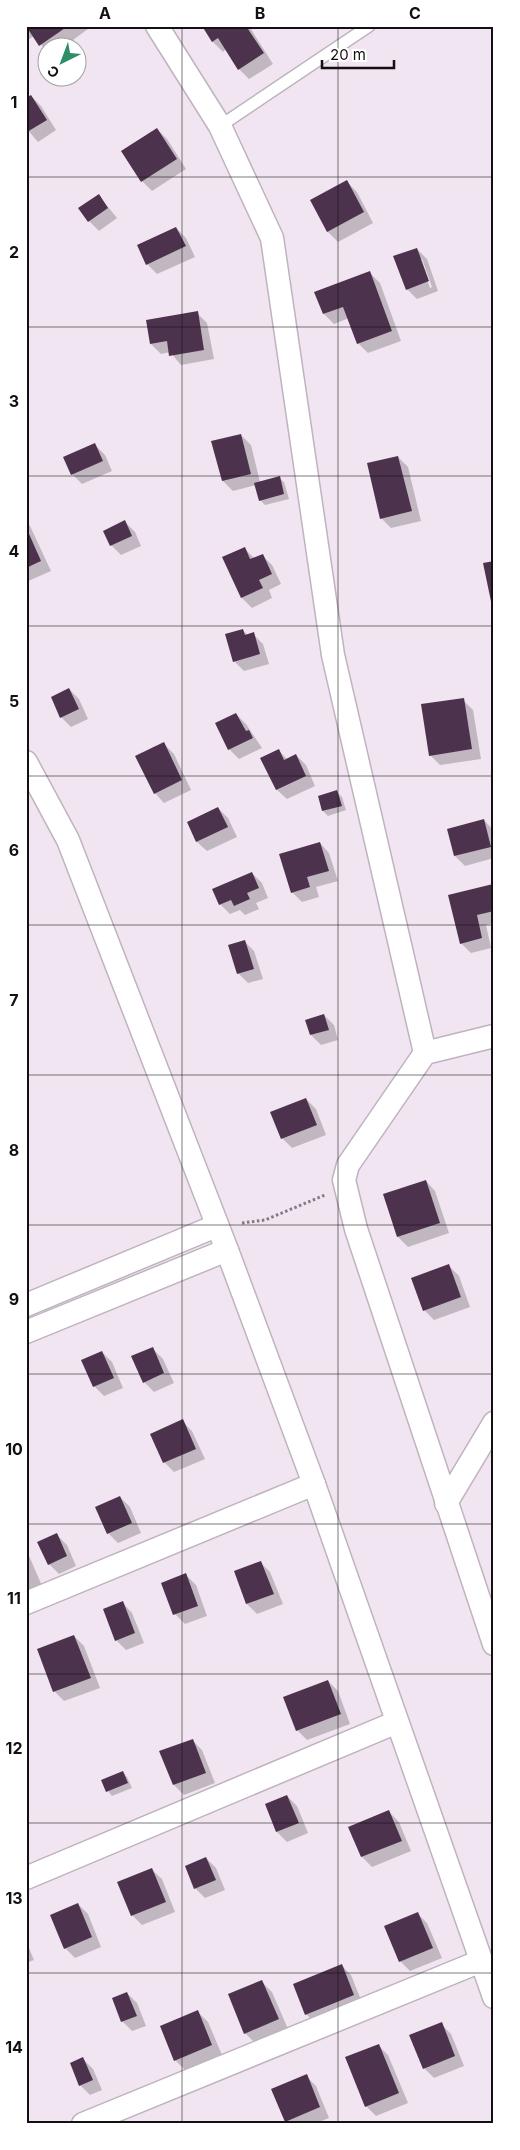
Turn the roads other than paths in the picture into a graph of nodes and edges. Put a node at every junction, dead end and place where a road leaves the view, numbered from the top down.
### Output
1 (157, 26) edge
2 (369, 26) edge
3 (220, 126) junction
4 (26, 762) edge
5 (494, 1036) edge
6 (425, 1053) junction
7 (216, 1226) junction
8 (227, 1250) junction
9 (26, 1305) edge
10 (26, 1332) edge
11 (494, 1423) edge
12 (314, 1484) junction
13 (446, 1503) junction
14 (26, 1603) edge
15 (494, 1644) edge
16 (397, 1722) junction
17 (26, 1878) edge
18 (481, 1962) junction
19 (494, 1997) edge
20 (83, 2124) edge

1 - 3 street
2 - 3 lane
3 - 6 street
4 - 7 street
5 - 6 street
6 - 13 street
7 - 8 street
7 - 9 street
8 - 10 street
8 - 12 street
11 - 13 street
12 - 14 street
12 - 16 street
13 - 15 street
16 - 17 street
16 - 18 street
18 - 19 street
18 - 20 street

